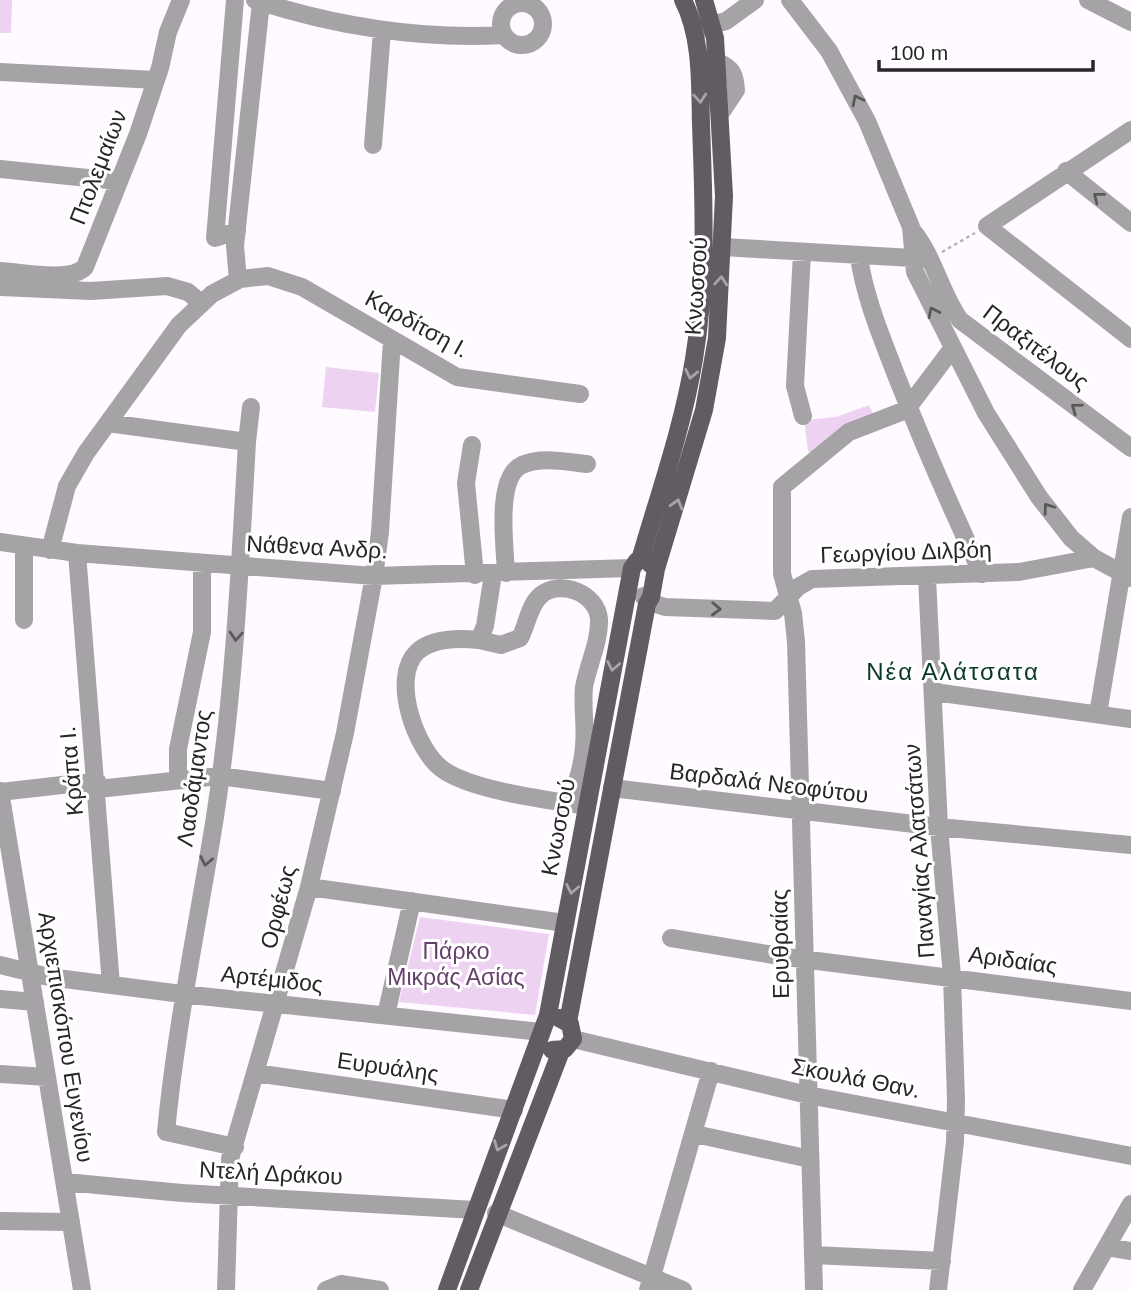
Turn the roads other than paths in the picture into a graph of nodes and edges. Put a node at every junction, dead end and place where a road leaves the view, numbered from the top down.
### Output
1 (181, 0) edge
2 (235, 0) edge
3 (683, 0) edge
4 (704, 0) edge
5 (755, 0) edge
6 (790, 0) edge
7 (1088, 0) edge
8 (258, 1) edge
9 (1131, 22) edge
10 (713, 26) junction
11 (694, 30) junction
12 (382, 31) junction
13 (505, 35) junction
14 (0, 72) edge
15 (156, 80) junction
16 (1131, 130) edge
17 (373, 145) dead end
18 (0, 169) edge
19 (1066, 171) junction
20 (117, 181) junction
21 (1131, 223) edge
22 (237, 231) junction
23 (723, 247) junction
24 (802, 252) junction
25 (859, 257) junction
26 (921, 258) junction
27 (0, 271) edge
28 (238, 280) junction
29 (76, 282) junction
30 (0, 287) edge
31 (201, 303) junction
32 (1131, 339) edge
33 (392, 340) junction
34 (952, 349) junction
35 (580, 394) dead end
36 (251, 407) dead end
37 (909, 407) junction
38 (803, 416) dead end
39 (108, 423) junction
40 (247, 442) junction
41 (472, 445) dead end
42 (1131, 448) edge
43 (587, 464) dead end
44 (1131, 517) edge
45 (0, 542) edge
46 (24, 546) junction
47 (50, 550) junction
48 (77, 554) junction
49 (1094, 558) junction
50 (202, 565) junction
51 (643, 565) junction
52 (240, 568) junction
53 (491, 574) junction
54 (982, 574) junction
55 (1126, 575) edge
56 (374, 576) junction
57 (927, 577) junction
58 (788, 599) junction
59 (642, 600) junction
60 (24, 620) dead end
61 (479, 640) junction
62 (934, 692) junction
63 (1098, 715) junction
64 (1131, 719) edge
65 (219, 776) junction
66 (178, 780) junction
67 (97, 785) junction
68 (611, 788) junction
69 (332, 791) junction
70 (0, 792) edge
71 (578, 804) junction
72 (801, 812) junction
73 (3, 826) edge
74 (939, 827) junction
75 (1131, 845) edge
76 (309, 887) junction
77 (412, 901) junction
78 (565, 923) junction
79 (671, 939) dead end
80 (805, 959) junction
81 (0, 965) edge
82 (30, 974) junction
83 (952, 976) junction
84 (111, 985) junction
85 (182, 994) junction
86 (0, 999) edge
87 (1131, 1001) edge
88 (35, 1002) junction
89 (277, 1004) junction
90 (386, 1015) junction
91 (568, 1021) junction
92 (543, 1030) junction
93 (567, 1045) junction
94 (711, 1072) junction
95 (255, 1073) junction
96 (0, 1074) edge
97 (47, 1077) junction
98 (808, 1095) junction
99 (514, 1110) junction
100 (956, 1123) junction
101 (695, 1134) junction
102 (235, 1147) junction
103 (1131, 1156) edge
104 (810, 1159) junction
105 (65, 1182) junction
106 (228, 1196) junction
107 (1131, 1204) edge
108 (475, 1210) junction
109 (496, 1213) junction
110 (0, 1221) edge
111 (71, 1222) junction
112 (1107, 1247) junction
113 (1131, 1251) edge
114 (813, 1255) junction
115 (942, 1261) junction
116 (651, 1284) edge
117 (82, 1290) edge
118 (226, 1290) edge
119 (326, 1290) edge
120 (380, 1290) edge
121 (447, 1290) edge
122 (469, 1290) edge
123 (683, 1290) edge
124 (814, 1290) edge
125 (938, 1290) edge
126 (1082, 1290) edge

1 - 15 street, Πτολεμαίων
2 - 22 street
3 - 11 main road, Κνωσσού
4 - 10 main road, Κνωσσού
5 - 10 street
26 -> 6 street
7 - 9 street
8 - 12 street
8 - 22 street
10 - 11 street
10 - 23 main road, Κνωσσού
11 -> 51 main road, Κνωσσού
12 - 13 street
12 - 17 street
13 - 13 street
14 - 15 street
15 - 20 street, Πτολεμαίων
16 - 19 street
18 - 20 street
21 -> 19 street
19 - 32 street
20 - 29 street, Πτολεμαίων
22 - 28 street
23 - 24 street
51 -> 23 main road, Κνωσσού
24 - 25 street
24 - 38 street
25 - 26 street
25 - 37 street
34 -> 26 street
42 -> 26 street, Πραξιτέλους
27 - 29 street
28 - 31 street, Καρδίτση Ι.
28 - 33 street, Καρδίτση Ι.
29 - 30 street
29 - 31 street
31 - 39 street, Καρδίτση Ι.
33 - 35 street, Καρδίτση Ι.
33 - 56 street, Ορφέως
34 - 37 street
49 -> 34 street
36 - 40 street, Λαοδάμαντος
37 - 54 street
37 - 58 street, Ερυθραίας
39 - 40 street
39 - 47 street, Καρδίτση Ι.
40 - 52 street, Λαοδάμαντος
41 - 53 street
43 - 53 street
44 - 55 street
45 - 46 street, Νάθενα Ανδρ.
46 - 47 street, Νάθενα Ανδρ.
46 - 60 street
47 - 48 street, Νάθενα Ανδρ.
48 - 50 street, Νάθενα Ανδρ.
48 - 67 street, Κράπα Ι.
49 - 54 street, Γεωργίου Διλβόη
49 - 55 street
50 - 52 street, Νάθενα Ανδρ.
50 - 66 street
51 - 53 street, Νάθενα Ανδρ.
51 - 59 main road
51 - 59 main road
52 - 56 street, Νάθενα Ανδρ.
52 -> 65 street, Λαοδάμαντος
53 - 56 street, Νάθενα Ανδρ.
53 - 61 street
54 - 57 street, Γεωργίου Διλβόη
55 - 63 street
56 - 69 street, Ορφέως
57 - 58 street, Γεωργίου Διλβόη
57 - 62 street, Παναγίας Αλατσάτων
59 -> 58 street, Γεωργίου Διλβόη
58 - 72 street, Ερυθραίας
59 - 68 main road, Κνωσσού
59 -> 71 main road, Κνωσσού
61 - 71 street
61 - 71 street
62 - 63 street
62 - 74 street, Παναγίας Αλατσάτων
63 - 64 street
65 - 66 street
65 - 69 street
65 -> 85 street, Λαοδάμαντος
66 - 67 street
67 - 70 street
67 - 84 street, Κράπα Ι.
68 - 72 street, Βαρδαλά Νεοφύτου
68 - 91 main road, Κνωσσού
69 - 76 street, Ορφέως
70 - 73 street, Αρχιεπισκόπου Ευγενίου
71 -> 78 main road, Κνωσσού
72 - 74 street, Βαρδαλά Νεοφύτου
72 - 80 street, Ερυθραίας
73 - 82 street, Αρχιεπισκόπου Ευγενίου
74 - 75 street, Βαρδαλά Νεοφύτου
74 - 83 street, Παναγίας Αλατσάτων
76 - 77 street
76 - 89 street, Ορφέως
77 - 78 street
77 - 90 street
78 - 92 main road, Κνωσσού
79 - 80 street, Αριδαίας
80 - 83 street, Αριδαίας
80 - 98 street, Ερυθραίας
81 - 82 street, Αρτέμιδος
82 - 84 street, Αρτέμιδος
82 - 88 street, Αρχιεπισκόπου Ευγενίου
83 - 87 street, Αριδαίας
83 - 100 street, Παναγίας Αλατσάτων
84 - 85 street, Αρτέμιδος
85 - 89 street, Αρτέμιδος
85 - 102 street, Ντελή Δράκου
86 - 88 street
88 - 97 street, Αρχιεπισκόπου Ευγενίου
89 - 90 street, Αρτέμιδος
89 - 95 street, Ορφέως
90 - 92 street, Αρτέμιδος
91 - 92 main road
91 - 93 main road
92 - 93 main road
92 - 99 main road, Κνωσσού
93 - 94 street, Σκουλά Θαν.
93 - 109 main road
94 - 98 street, Σκουλά Θαν.
94 - 101 street
95 - 99 street, Ευρυάλης
95 - 102 street, Ορφέως
96 - 97 street
97 - 105 street, Αρχιεπισκόπου Ευγενίου
98 - 100 street, Σκουλά Θαν.
98 - 104 street, Ερυθραίας
99 -> 108 main road, Κνωσσού
100 - 103 street, Σκουλά Θαν.
100 - 115 street, Παναγίας Αλατσάτων
101 - 104 street
101 - 116 street
102 - 106 street, Ορφέως
104 - 114 street, Ερυθραίας
105 - 106 street, Ντελή Δράκου
105 - 111 street, Αρχιεπισκόπου Ευγενίου
106 - 108 street, Ντελή Δράκου
106 - 118 street, Ορφέως
107 - 112 street
108 - 121 main road, Κνωσσού
109 - 116 street
109 - 122 main road
110 - 111 street
111 - 117 street, Αρχιεπισκόπου Ευγενίου
112 - 113 street
112 - 126 street
114 - 115 street
114 - 124 street, Ερυθραίας
115 - 125 street, Παναγίας Αλατσάτων
116 - 123 street
119 - 120 street

